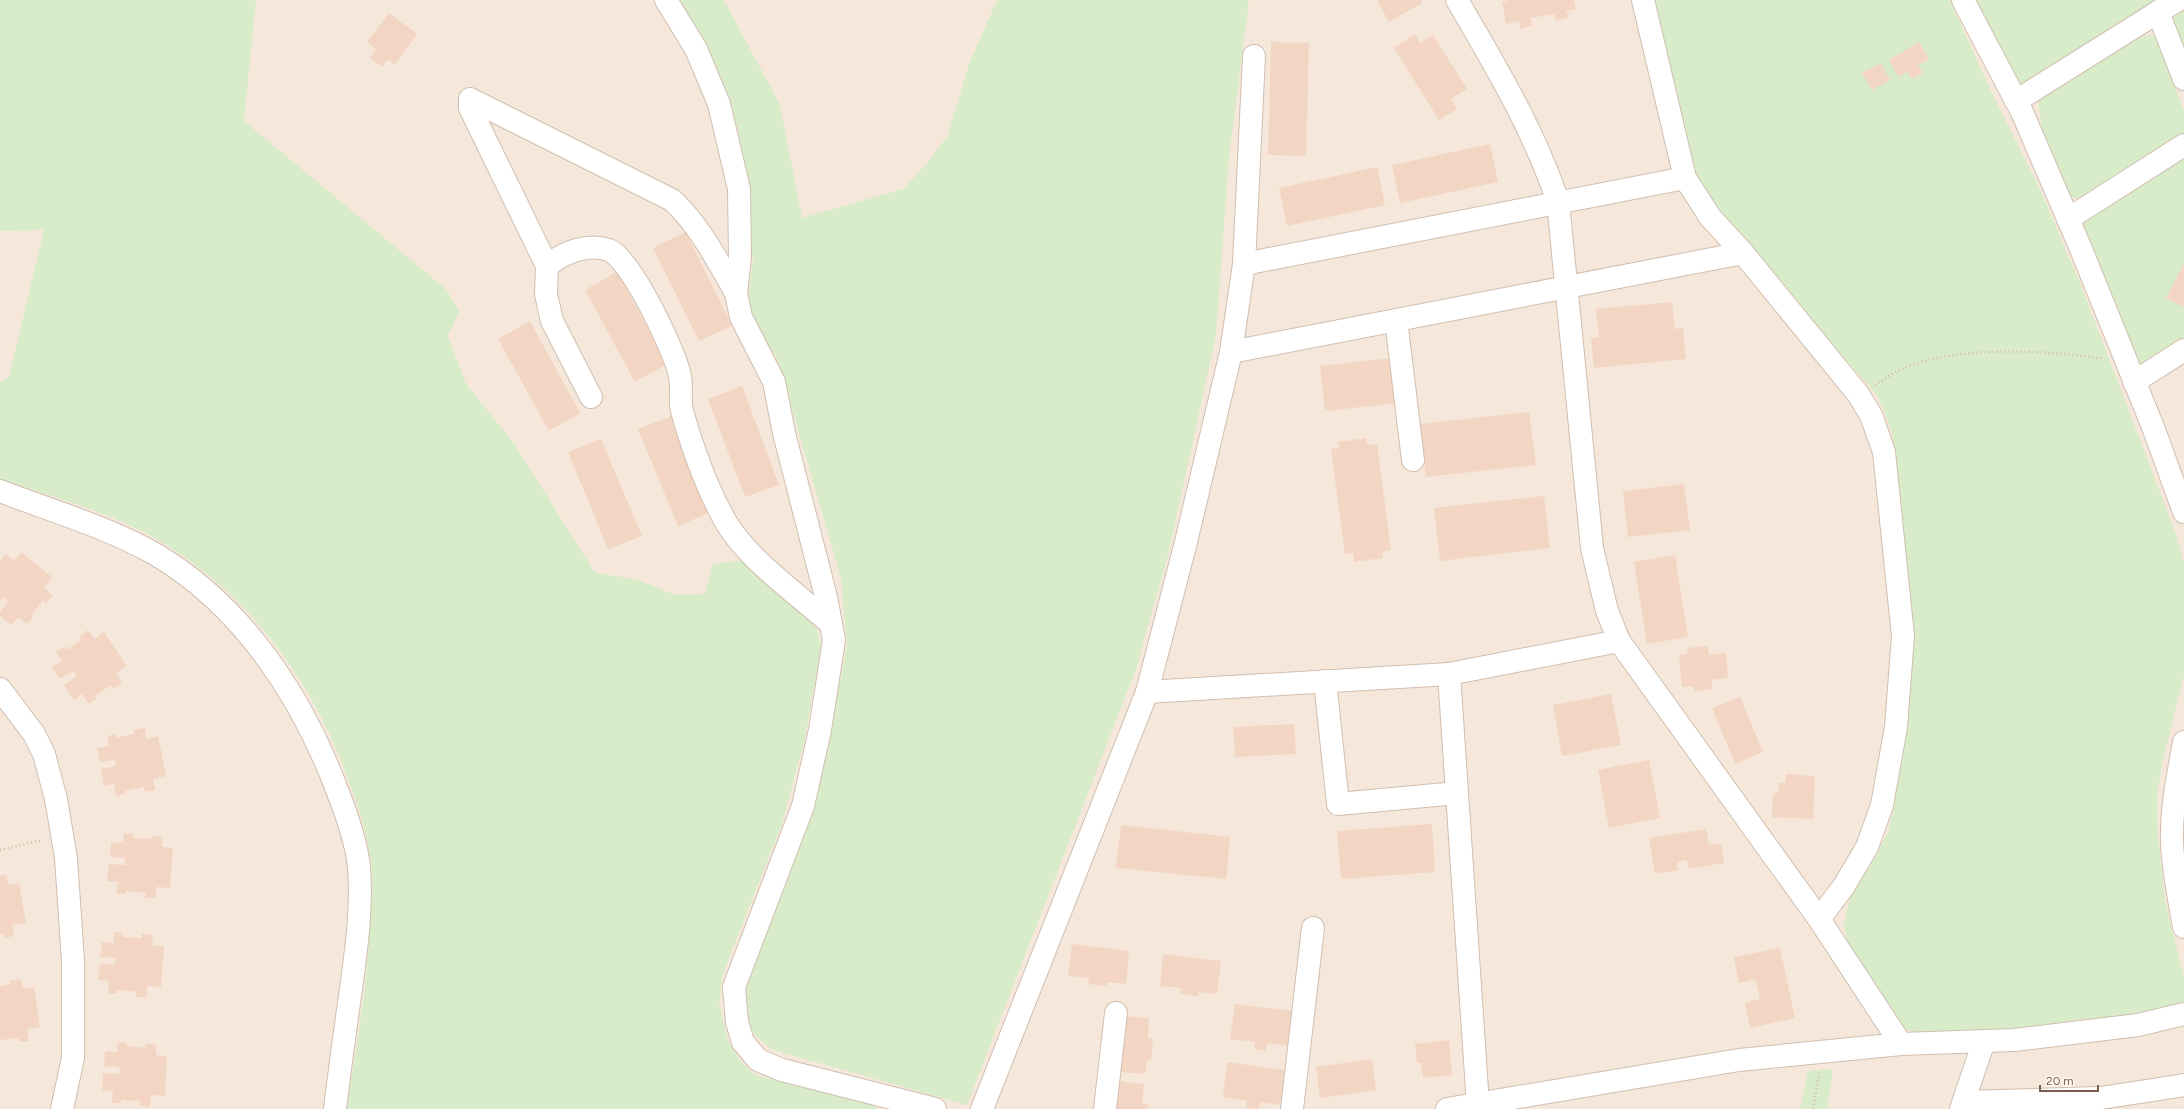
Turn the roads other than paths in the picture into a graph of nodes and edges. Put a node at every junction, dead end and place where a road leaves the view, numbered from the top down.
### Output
1 (666, 0) edge
2 (1457, 0) edge
3 (1643, 0) edge
4 (1962, 0) edge
5 (2178, 0) edge
6 (2158, 12) junction
7 (1254, 56) dead end
8 (2184, 79) edge
9 (2016, 101) junction
10 (2184, 145) edge
11 (1685, 178) junction
12 (1558, 202) junction
13 (2068, 219) junction
14 (1743, 253) junction
15 (1244, 264) junction
16 (547, 266) junction
17 (1566, 287) junction
18 (736, 292) junction
19 (1396, 320) junction
20 (2184, 350) edge
21 (1231, 352) junction
22 (2134, 382) junction
23 (591, 397) dead end
24 (1413, 460) dead end
25 (0, 491) edge
26 (2184, 512) edge
27 (831, 624) junction
28 (1619, 641) junction
29 (1449, 674) junction
30 (1325, 681) junction
31 (0, 689) edge
32 (1147, 692) junction
33 (2184, 742) edge
34 (1457, 793) junction
35 (1819, 919) junction
36 (2184, 927) edge
37 (1312, 928) dead end
38 (1116, 1012) dead end
39 (2184, 1014) edge
40 (1984, 1041) junction
41 (1901, 1044) junction
42 (2184, 1086) edge
43 (1478, 1104) junction
44 (1962, 1105) edge
45 (62, 1109) edge
46 (335, 1109) edge
47 (935, 1109) edge
48 (982, 1109) edge
49 (1105, 1109) edge
50 (1292, 1109) edge
51 (1448, 1109) edge

1 - 18 street
2 - 12 street
3 - 11 street
4 - 9 street
5 - 6 street
6 - 8 street
6 - 9 street
7 - 15 street
9 - 13 street
10 - 13 street
11 - 12 street
11 - 14 street
12 - 15 street
12 - 17 street
13 - 22 street
14 - 17 street
14 - 35 street
15 - 21 street
16 - 18 street
16 - 23 street
16 - 27 street
17 - 19 street
17 - 28 street
18 - 27 street
19 - 21 street
19 - 24 street
20 - 22 street
21 - 32 street
22 - 26 street
25 - 46 street
27 - 47 street
28 - 29 street
28 - 35 street
29 - 30 street
29 - 34 street
30 - 32 street
30 - 34 street
31 - 45 street
32 - 48 street
33 - 36 street
34 - 43 street
35 - 41 street
37 - 50 street
38 - 49 street
39 - 40 street
40 - 41 street
40 - 44 street
41 - 43 street
42 - 44 street
43 - 51 street

